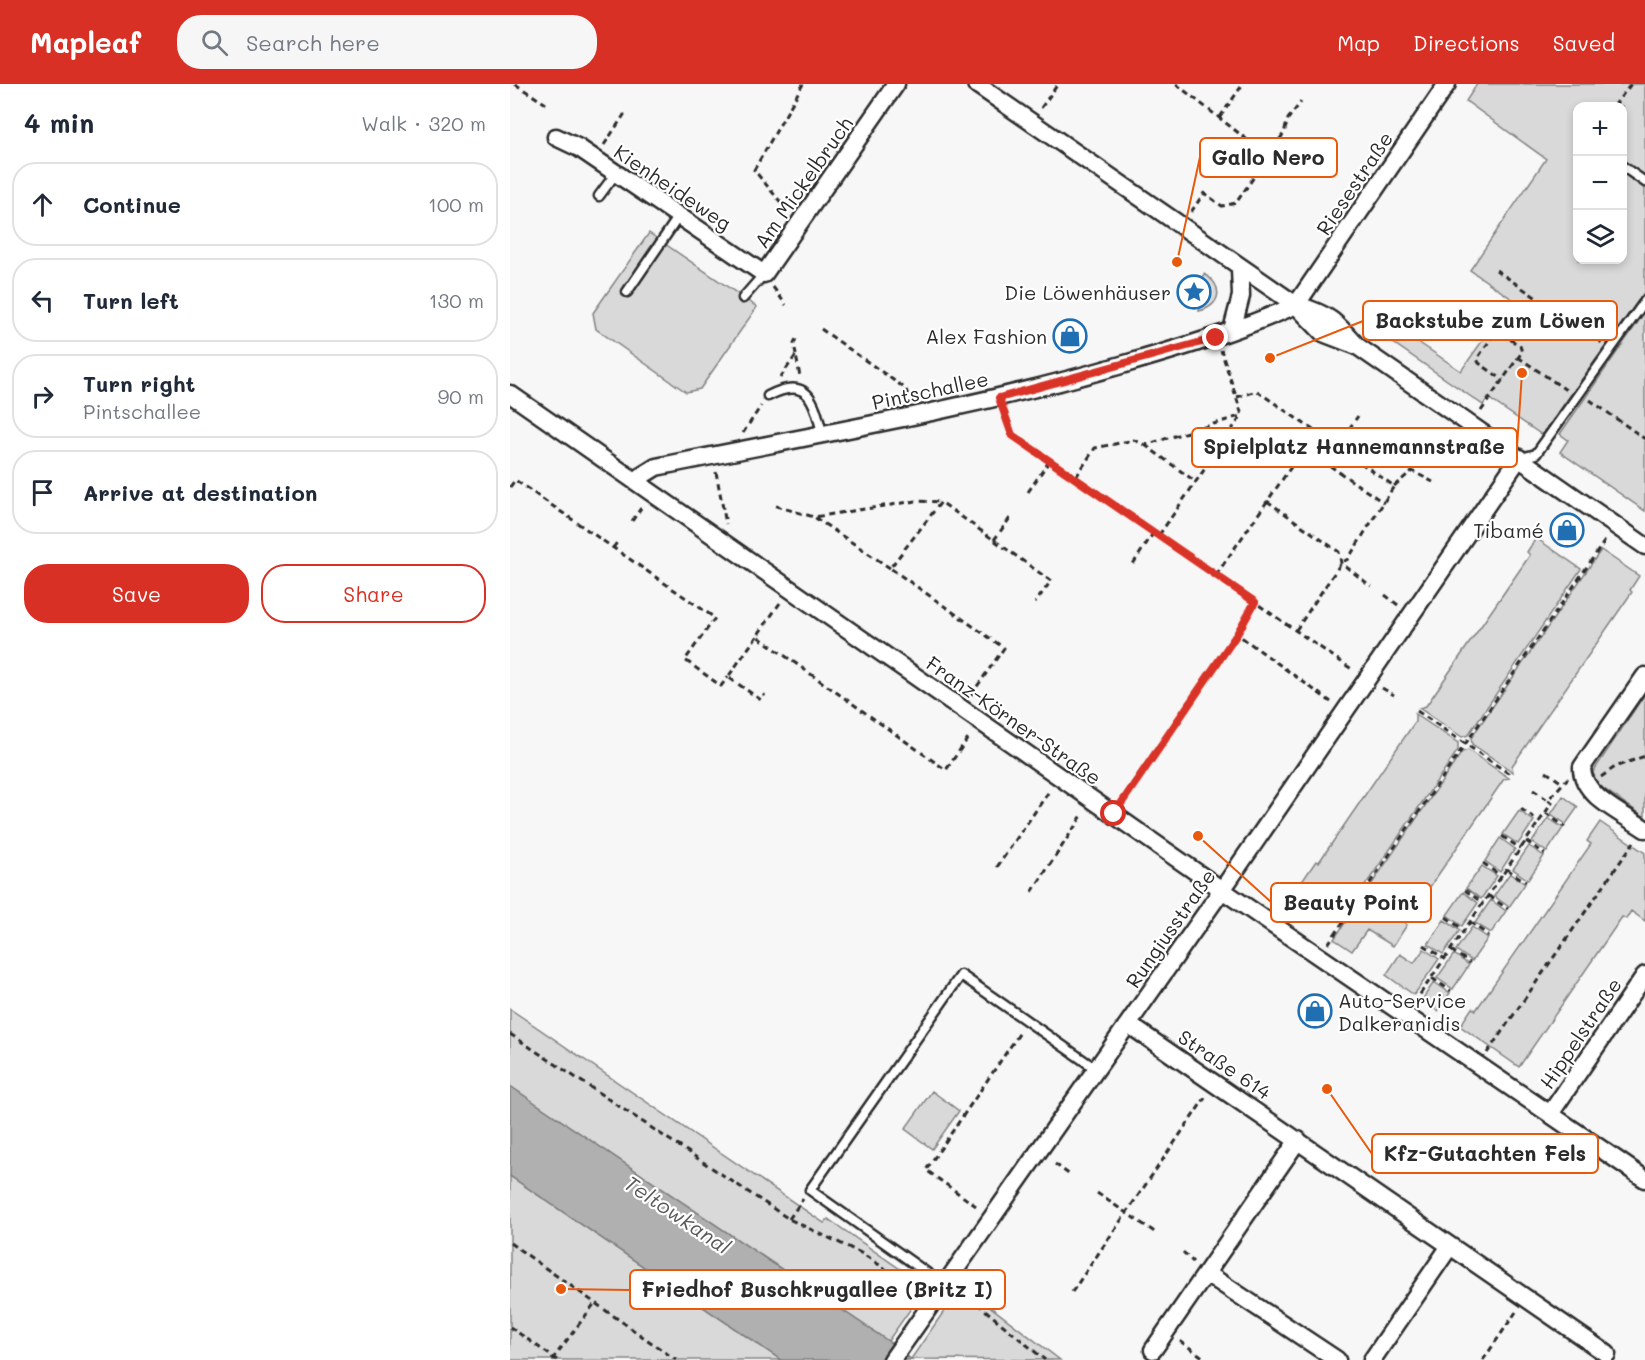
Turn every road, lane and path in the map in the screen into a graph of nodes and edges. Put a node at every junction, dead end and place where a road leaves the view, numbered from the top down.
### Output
1 (515, 84) edge
2 (803, 84) edge
3 (896, 84) edge
4 (976, 84) edge
5 (1058, 84) edge
6 (1176, 84) edge
7 (1243, 84) edge
8 (1447, 84) edge
9 (1631, 84) edge
10 (1301, 102) dead end
11 (1617, 102) edge
12 (546, 104) dead end
13 (623, 110) dead end
14 (1220, 117) junction
15 (1031, 122) junction
16 (556, 137) dead end
17 (1268, 156) junction
18 (595, 159) junction
19 (1627, 169) edge
20 (616, 173) junction
21 (1645, 182) edge
22 (599, 196) dead end
23 (679, 216) junction
24 (801, 221) junction
25 (1182, 226) junction
26 (1240, 267) junction
27 (1496, 270) dead end
28 (764, 274) junction
29 (627, 292) dead end
30 (743, 298) dead end
31 (1645, 301) edge
32 (786, 305) dead end
33 (1296, 305) junction
34 (1495, 325) dead end
35 (821, 329) dead end
36 (1232, 330) junction
37 (1497, 330) junction
38 (797, 337) dead end
39 (1216, 338) junction
40 (1610, 349) junction
41 (796, 355) dead end
42 (1472, 355) dead end
43 (1518, 357) junction
44 (1477, 359) junction
45 (1503, 380) junction
46 (510, 394) edge
47 (1579, 395) junction
48 (768, 396) dead end
49 (999, 398) junction
50 (1237, 398) junction
51 (913, 415) junction
52 (1242, 415) junction
53 (1358, 416) dead end
54 (1471, 425) junction
55 (1316, 431) junction
56 (822, 434) junction
57 (1645, 439) edge
58 (1145, 445) junction
59 (1337, 446) junction
60 (1304, 448) junction
61 (713, 455) junction
62 (1519, 458) junction
63 (1050, 460) junction
64 (1076, 477) junction
65 (635, 480) junction
66 (1196, 482) junction
67 (1433, 482) dead end
68 (1394, 486) junction
69 (510, 487) edge
70 (1028, 492) dead end
71 (1267, 501) junction
72 (940, 502) junction
73 (1384, 503) junction
74 (776, 506) dead end
75 (641, 508) dead end
76 (814, 517) junction
77 (1010, 518) dead end
78 (632, 521) dead end
79 (1615, 525) junction
80 (1154, 532) junction
81 (1159, 535) junction
82 (994, 540) junction
83 (618, 541) dead end
84 (1645, 546) edge
85 (613, 548) junction
86 (731, 548) junction
87 (1341, 563) junction
88 (1133, 564) dead end
89 (890, 568) junction
90 (1216, 575) junction
91 (1371, 586) dead end
92 (1255, 602) junction
93 (780, 603) dead end
94 (1035, 603) dead end
95 (1296, 630) junction
96 (1237, 634) junction
97 (757, 636) junction
98 (1645, 676) edge
99 (728, 677) junction
100 (1365, 679) junction
101 (765, 694) dead end
102 (1394, 695) dead end
103 (962, 709) junction
104 (1344, 711) junction
105 (1417, 711) dead end
106 (970, 735) dead end
107 (1465, 744) junction
108 (1645, 756) edge
109 (1582, 767) junction
110 (1546, 772) dead end
111 (1511, 775) dead end
112 (1561, 782) junction
113 (1588, 789) junction
114 (1050, 790) dead end
115 (1533, 790) dead end
116 (1548, 800) junction
117 (1521, 809) dead end
118 (1083, 813) dead end
119 (1546, 813) junction
120 (1114, 814) junction
121 (1540, 822) junction
122 (1565, 826) dead end
123 (1644, 829) edge
124 (1502, 836) dead end
125 (1526, 841) junction
126 (1521, 849) junction
127 (1545, 854) dead end
128 (1483, 863) dead end
129 (998, 867) dead end
130 (1507, 869) junction
131 (1502, 877) junction
132 (1526, 882) dead end
133 (1222, 890) junction
134 (1465, 890) dead end
135 (1032, 892) dead end
136 (1489, 896) junction
137 (1483, 903) junction
138 (1508, 909) dead end
139 (1446, 917) dead end
140 (1470, 922) junction
141 (1465, 930) junction
142 (1489, 936) dead end
143 (1425, 945) dead end
144 (1451, 950) junction
145 (1320, 956) junction
146 (1445, 959) junction
147 (1470, 963) dead end
148 (1645, 975) edge
149 (1432, 978) junction
150 (1451, 991) dead end
151 (1406, 1015) junction
152 (1028, 1022) junction
153 (1128, 1024) junction
154 (510, 1034) edge
155 (1479, 1064) junction
156 (1096, 1069) junction
157 (1215, 1083) junction
158 (1550, 1114) junction
159 (1298, 1140) junction
160 (1055, 1164) dead end
161 (1070, 1175) dead end
162 (1645, 1179) edge
163 (810, 1191) junction
164 (1097, 1193) dead end
165 (975, 1206) dead end
166 (1126, 1213) junction
167 (789, 1219) junction
168 (1156, 1233) dead end
169 (510, 1243) edge
170 (1450, 1246) junction
171 (1206, 1273) junction
172 (952, 1287) junction
173 (1072, 1292) dead end
174 (923, 1294) dead end
175 (1526, 1298) junction
176 (595, 1303) junction
177 (510, 1327) edge
178 (1166, 1332) junction
179 (1153, 1350) dead end
180 (1601, 1355) edge
181 (554, 1359) edge
182 (676, 1360) edge
183 (892, 1360) edge
184 (1045, 1360) edge
185 (1207, 1360) edge
186 (1336, 1360) edge
187 (1372, 1360) edge
188 (1483, 1360) edge

1 - 12 path
2 - 24 path
3 - 24 street, Am Mickelbruch
4 - 15 street
5 - 15 path
6 - 14 path
7 - 14 path
8 - 33 street, Riesestraße
9 - 11 path
10 - 17 path
13 - 18 path
14 - 17 path
15 - 25 street
16 - 18 street, Kienheideweg
17 - 25 path
18 - 20 street, Kienheideweg
19 - 21 lane
20 - 22 lane
20 - 23 street, Kienheideweg
23 - 28 street, Kienheideweg
23 - 29 lane
24 - 28 street, Am Mickelbruch
25 - 26 street
26 - 33 street
26 - 36 street
27 - 40 path
28 - 30 lane
28 - 32 path
31 - 40 lane
33 - 36 street, Pintschallee
33 - 54 street
34 - 37 path
35 - 51 path
36 - 39 street, Pintschallee
37 - 43 path
37 - 44 path
38 - 41 path
39 - 49 street, Pintschallee
39 - 50 path
40 - 47 lane
42 - 44 path
43 - 45 path
43 - 47 path
44 - 45 path
45 - 54 path
46 - 65 street, Franz-Körner-Straße
47 - 57 path
47 - 62 lane
48 - 56 lane
49 - 51 street, Pintschallee
49 - 63 path
50 - 52 path
50 - 55 path
51 - 56 street, Pintschallee
52 - 58 path
52 - 66 path
53 - 59 path
54 - 62 street
55 - 59 path
55 - 60 path
56 - 61 street, Pintschallee
58 - 64 path
58 - 66 path
59 - 68 path
60 - 71 path
60 - 73 path
61 - 65 street, Pintschallee
61 - 86 path
62 - 79 street
62 - 100 street, Rungiusstraße
63 - 64 path
63 - 70 path
64 - 80 path
65 - 86 street, Franz-Körner-Straße
66 - 81 path
67 - 68 path
68 - 73 path
69 - 85 path
71 - 87 path
71 - 90 path
72 - 76 path
72 - 82 path
72 - 89 path
73 - 87 path
74 - 76 path
75 - 78 path
76 - 89 path
77 - 82 path
79 - 84 street
79 - 107 path
80 - 81 path
80 - 88 path
81 - 90 path
82 - 94 path
83 - 85 path
85 - 99 path
86 - 103 street, Franz-Körner-Straße
87 - 91 path
87 - 95 path
89 - 103 path
90 - 92 path
92 - 95 path
92 - 96 path
93 - 97 path
95 - 100 path
96 - 104 path
96 - 120 path
97 - 99 path
97 - 106 path
98 - 109 street
99 - 101 path
100 - 102 path
100 - 104 street, Rungiusstraße
103 - 120 street, Franz-Körner-Straße
104 - 133 street, Rungiusstraße
105 - 107 path
107 - 111 path
107 - 145 path
108 - 113 path
109 - 112 path
109 - 113 street
110 - 112 path
112 - 116 path
113 - 123 street
114 - 129 path
115 - 116 path
116 - 119 path
117 - 121 path
118 - 135 path
119 - 121 path
119 - 122 path
120 - 133 street, Franz-Körner-Straße
121 - 125 path
123 - 155 path
124 - 126 path
125 - 126 path
125 - 127 path
126 - 130 path
128 - 131 path
130 - 131 path
130 - 132 path
131 - 136 path
133 - 145 street, Franz-Körner-Straße
133 - 153 street, Rungiusstraße
134 - 137 path
136 - 137 path
136 - 138 path
137 - 140 path
139 - 141 path
140 - 141 path
140 - 142 path
141 - 144 path
143 - 146 path
144 - 146 path
144 - 147 path
145 - 151 street, Franz-Körner-Straße
146 - 149 path
148 - 158 street, Hippelstraße
149 - 150 path
149 - 151 path
151 - 155 street, Franz-Körner-Straße
152 - 156 lane
152 - 163 lane
152 - 165 path
153 - 156 street, Rungiusstraße
153 - 157 street, Straße 614
154 - 167 path
155 - 158 street, Franz-Körner-Straße
156 - 172 street, Rungiusstraße
157 - 159 street, Straße 614
157 - 166 path
158 - 162 street, Franz-Körner-Straße
159 - 170 street, Straße 614
159 - 171 street
160 - 161 path
163 - 167 path
163 - 172 lane
164 - 166 path
166 - 168 path
166 - 173 path
167 - 174 path
169 - 176 path
170 - 175 street, Straße 614
170 - 187 street
171 - 178 street
171 - 186 street
172 - 183 street, Rungiusstraße
172 - 184 path
175 - 180 street, Straße 614
175 - 188 path
176 - 181 path
176 - 182 path
177 - 181 path
178 - 179 street
178 - 185 path

